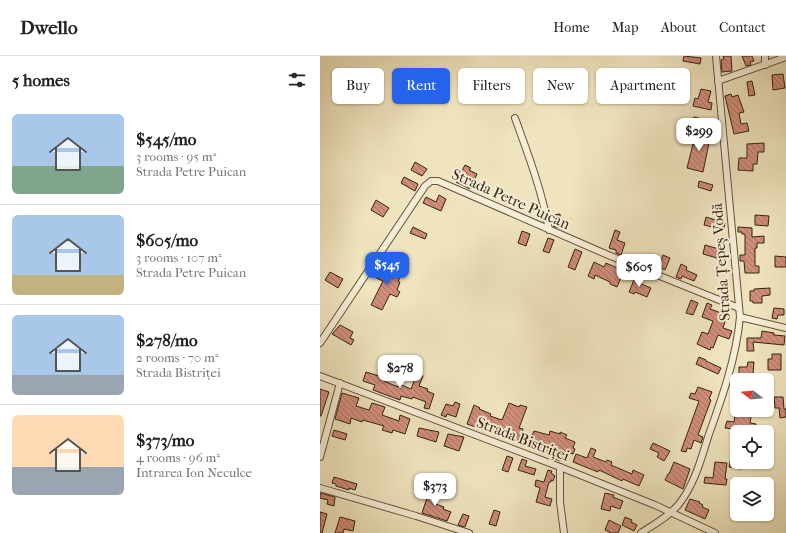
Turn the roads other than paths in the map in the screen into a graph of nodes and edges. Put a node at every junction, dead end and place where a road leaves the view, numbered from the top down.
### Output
1 (716, 56) edge
2 (765, 56) edge
3 (786, 57) edge
4 (766, 65) junction
5 (718, 80) junction
6 (515, 118) dead end
7 (549, 230) junction
8 (739, 308) junction
9 (740, 317) junction
10 (786, 328) edge
11 (320, 342) edge
12 (320, 376) edge
13 (340, 383) junction
14 (322, 440) edge
15 (320, 457) edge
16 (560, 467) junction
17 (320, 488) edge
18 (672, 512) junction
19 (469, 533) edge
20 (564, 533) edge
21 (641, 533) edge
22 (715, 533) edge

1 - 5 street, Strada Țepeș Vodă
2 - 4 street
3 - 4 street
4 - 5 street
5 - 8 street, Strada Țepeș Vodă
6 - 7 street
7 - 8 street, Strada Petre Puican
7 - 11 street, Strada Petre Puican
8 - 9 street, Strada Țepeș Vodă
9 - 10 street
9 - 18 street, Strada Țepeș Vodă
12 - 13 street, Strada Bistriței
13 - 14 street
13 - 16 street, Strada Bistriței
14 - 15 street
16 - 18 street, Strada Bistriței
16 - 20 street
17 - 19 street
18 - 21 street, Strada Țepeș Vodă
18 - 22 street, Strada Bistriței

